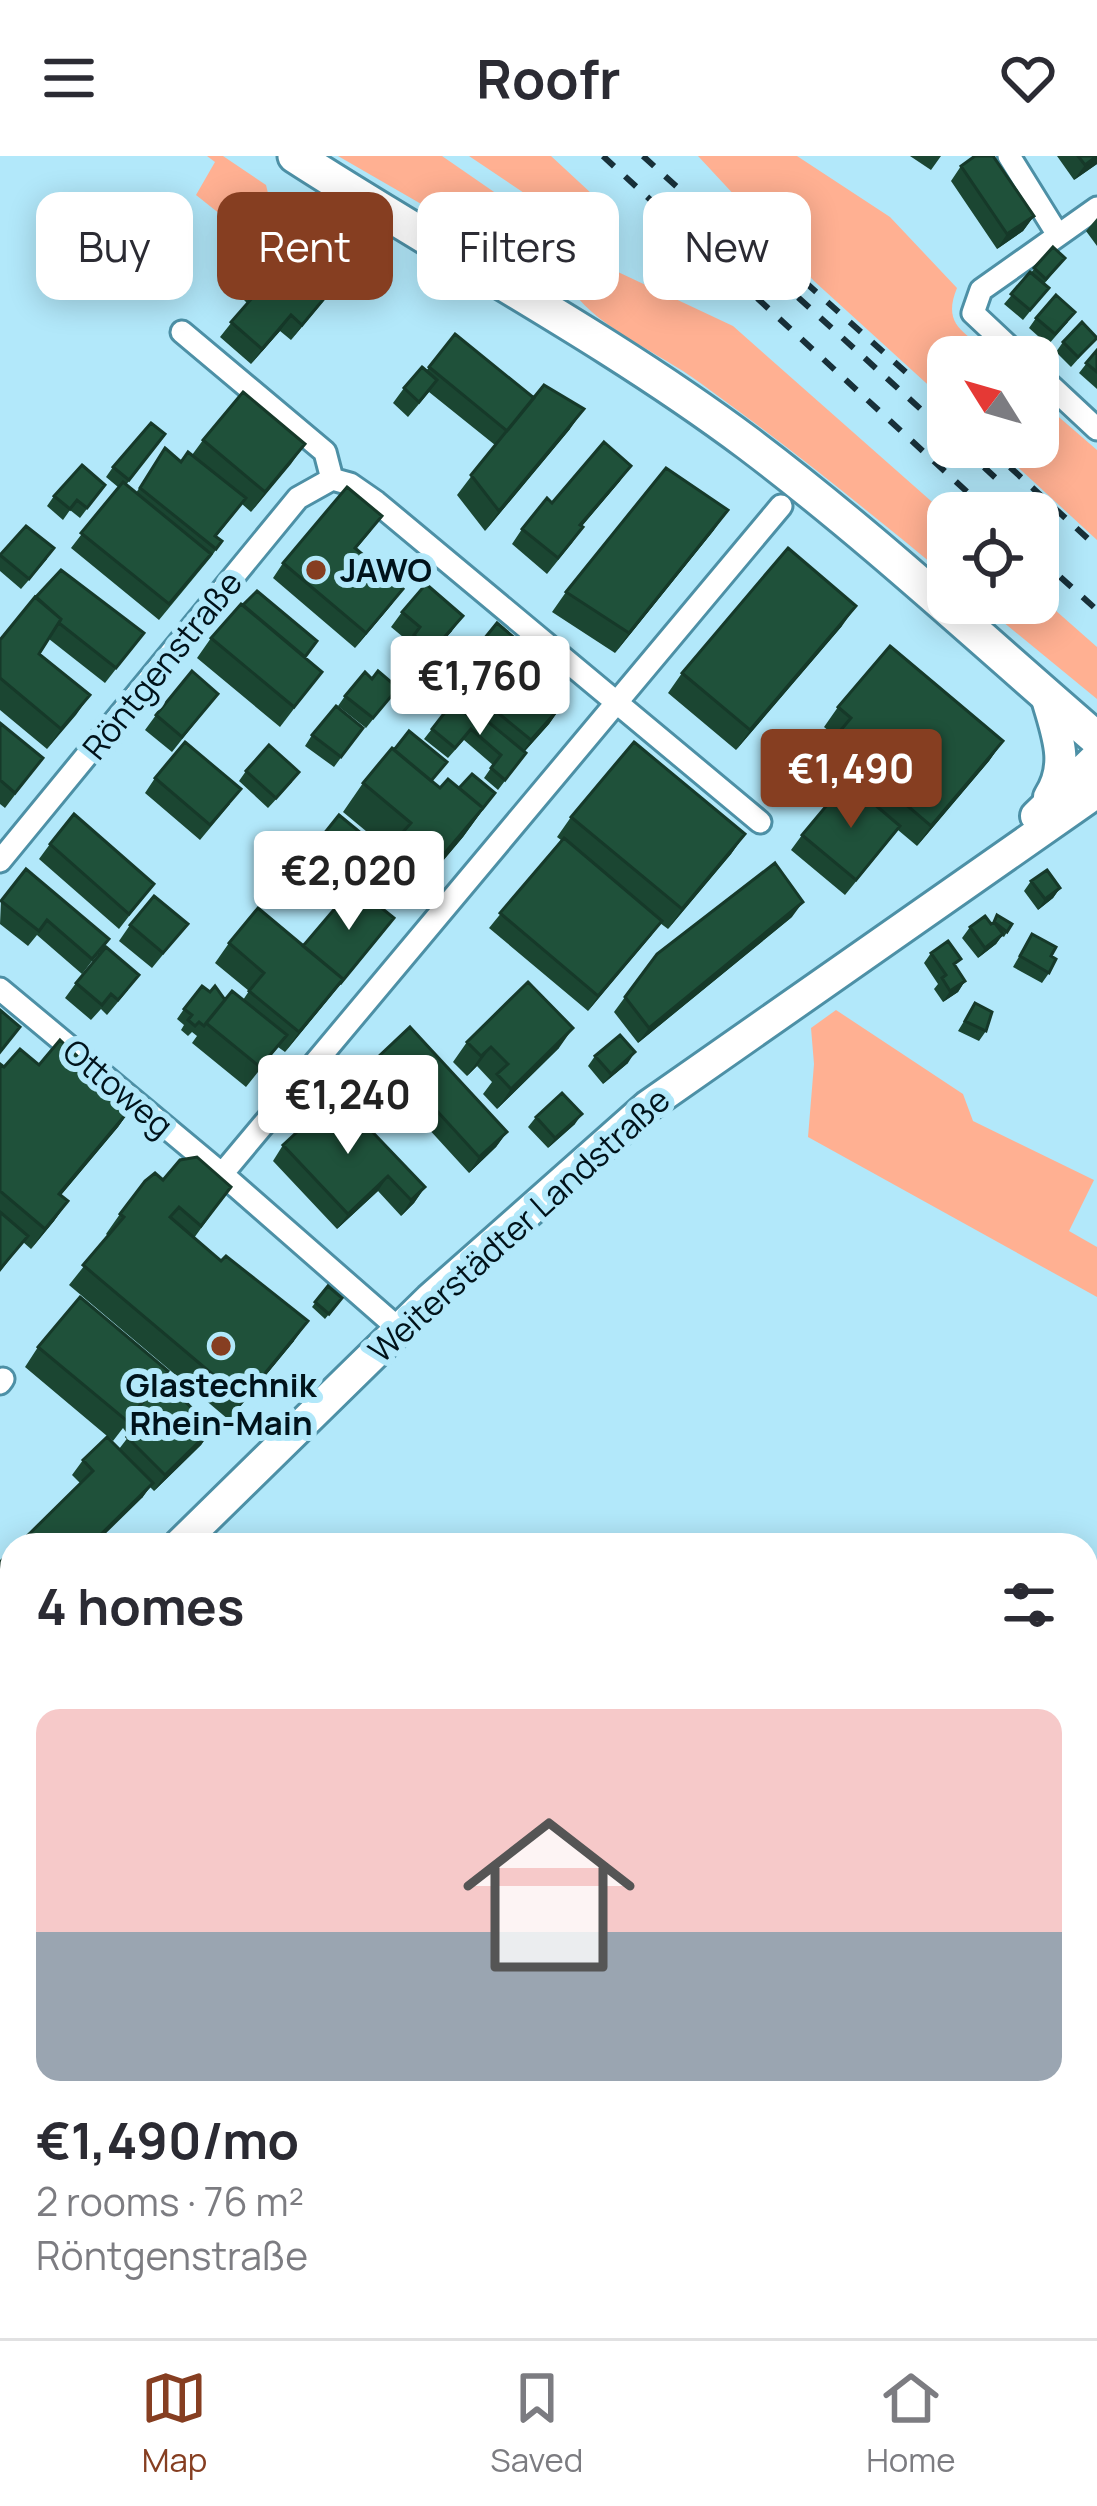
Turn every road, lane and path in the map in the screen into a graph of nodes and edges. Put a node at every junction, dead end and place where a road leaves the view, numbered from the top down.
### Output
1 (295, 156) edge
2 (1009, 156) edge
3 (1097, 208) edge
4 (1058, 235) junction
5 (182, 332) dead end
6 (998, 336) edge
7 (1059, 394) edge
8 (1097, 429) edge
9 (332, 479) junction
10 (781, 506) dead end
11 (1046, 695) junction
12 (616, 705) junction
13 (1097, 739) edge
14 (1097, 758) edge
15 (1097, 792) edge
16 (1038, 814) junction
17 (760, 822) dead end
18 (1003, 856) junction
19 (0, 860) edge
20 (0, 989) edge
21 (222, 1174) junction
22 (399, 1329) junction
23 (191, 1533) edge

1 - 11 main road
2 - 4 street
3 - 4 street
4 - 6 street
5 - 9 street
7 - 8 street
9 - 12 street
9 - 19 street, Röntgenstraße
10 - 12 street
11 - 13 main road
11 - 16 street
12 - 17 street
12 - 21 street
14 - 16 street, Weiterstädter Landstraße
15 - 18 street, Weiterstädter Landstraße
16 - 18 street, Weiterstädter Landstraße
18 - 22 street, Weiterstädter Landstraße
20 - 21 street, Ottoweg
21 - 22 street, Ottoweg
22 - 23 street, Weiterstädter Landstraße

